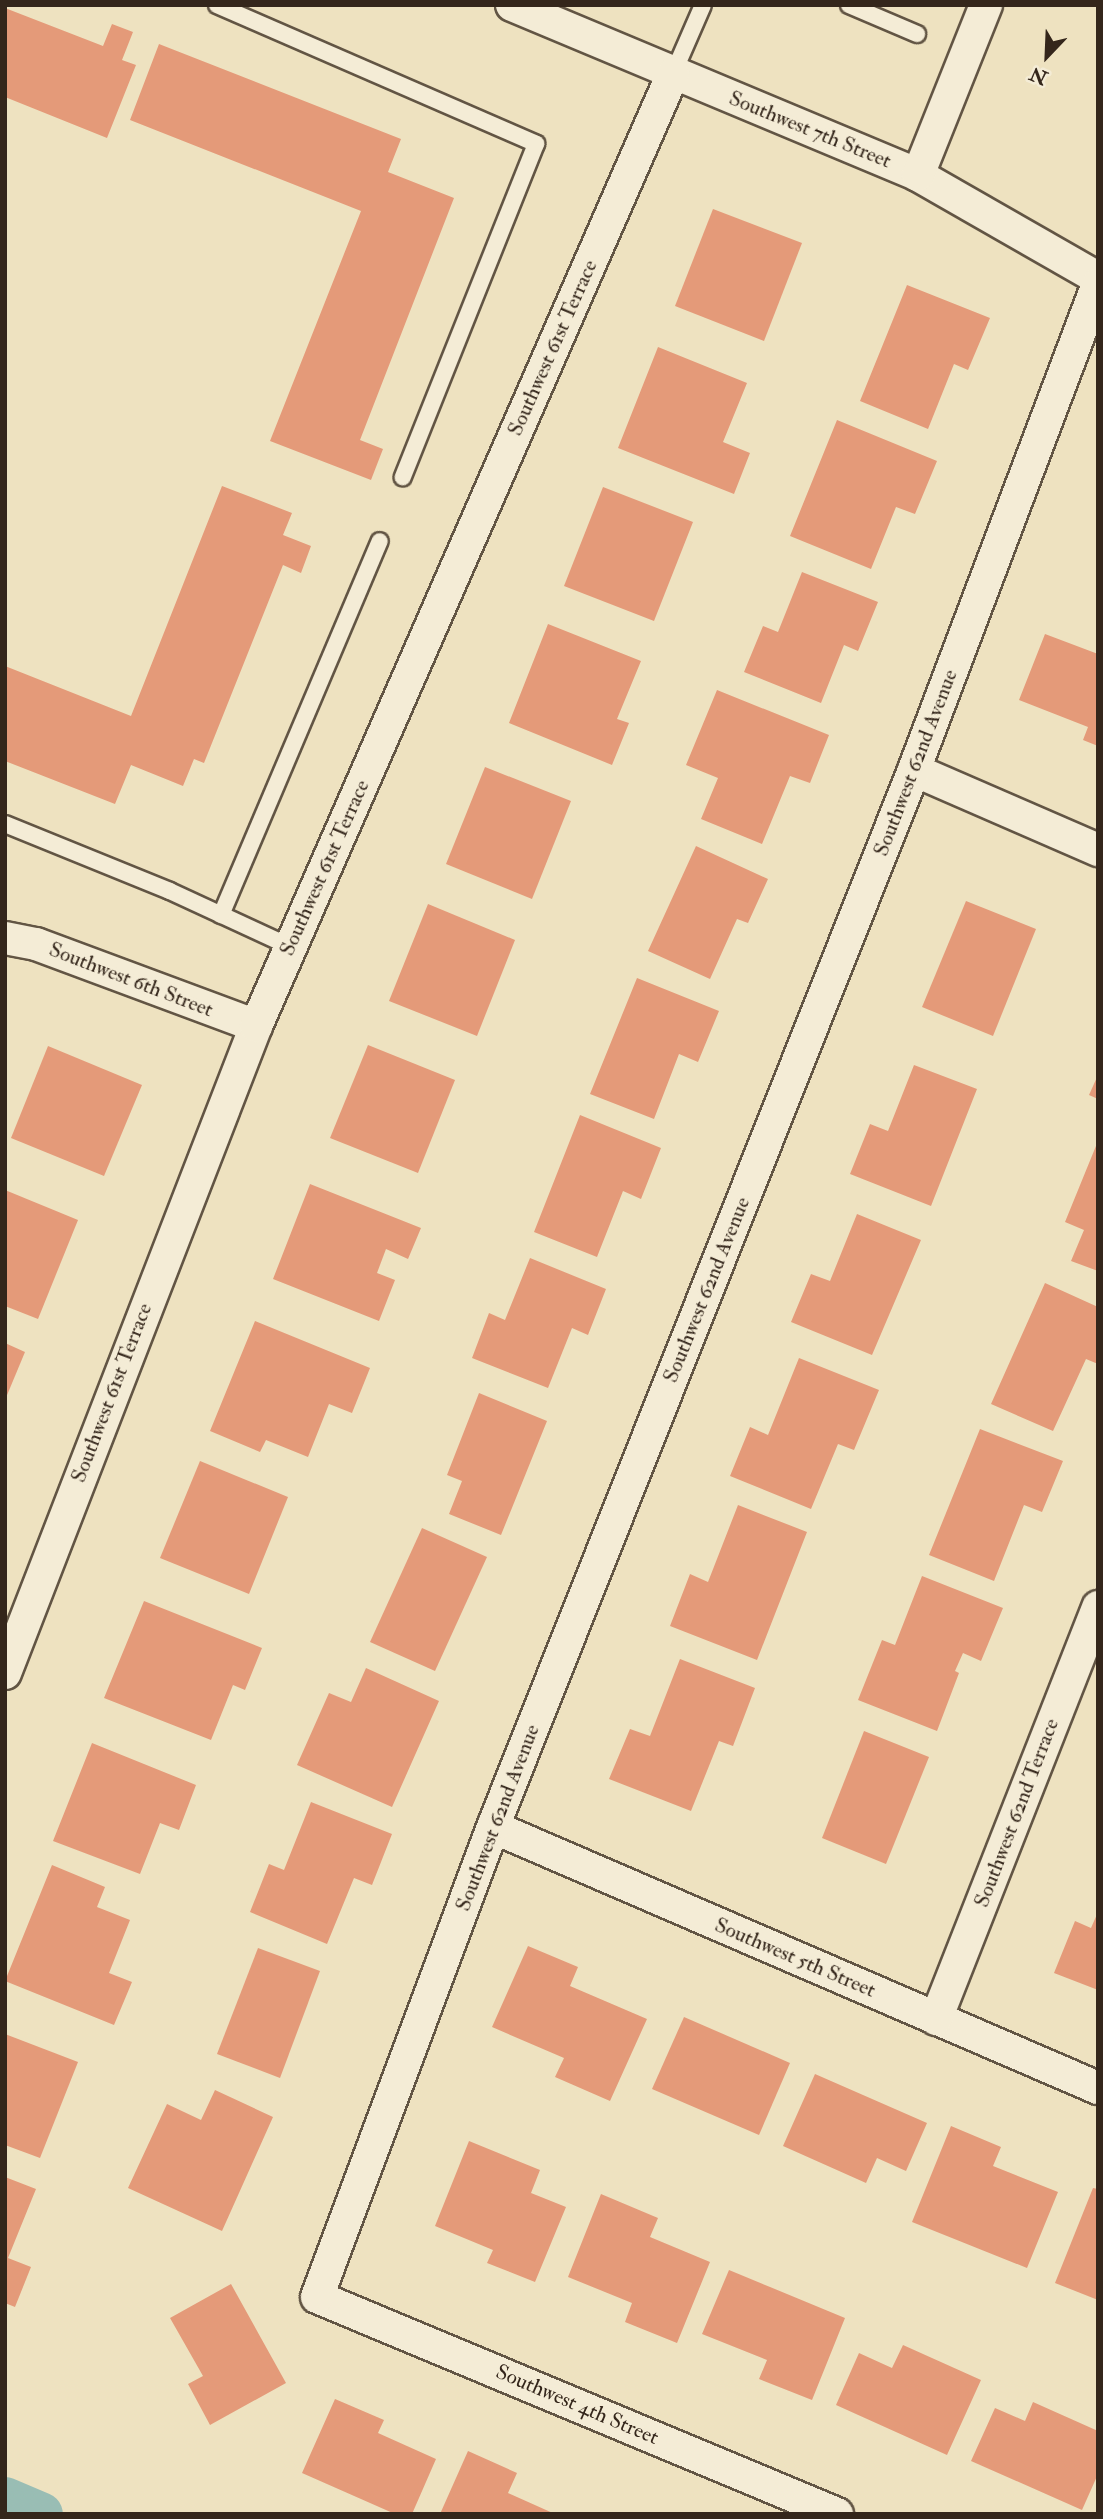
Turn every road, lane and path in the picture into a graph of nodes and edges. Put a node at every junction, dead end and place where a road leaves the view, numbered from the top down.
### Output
1 (217, 5) edge
2 (512, 5) edge
3 (702, 5) edge
4 (849, 5) edge
5 (986, 5) edge
6 (917, 34) dead end
7 (673, 74) junction
8 (918, 175) junction
9 (1098, 278) edge
10 (1098, 284) edge
11 (403, 477) dead end
12 (380, 541) dead end
13 (914, 770) junction
14 (5, 824) edge
15 (1098, 850) edge
16 (221, 915) junction
17 (5, 938) edge
18 (290, 947) junction
19 (256, 1026) junction
20 (1098, 1607) edge
21 (5, 1672) edge
22 (493, 1828) junction
23 (936, 2019) junction
24 (1098, 2088) edge
25 (317, 2297) joint
26 (837, 2514) edge

1 - 11 lane
2 - 7 street, Southwest 7th Street
3 - 7 lane
4 - 6 lane
5 - 8 street
7 - 8 street, Southwest 7th Street
7 - 18 street, Southwest 61st Terrace
8 - 9 street, Southwest 7th Street
10 - 13 street, Southwest 62nd Avenue
12 - 16 lane
13 - 15 street
13 - 22 street, Southwest 62nd Avenue
14 - 16 lane
16 - 18 lane
17 - 19 street, Southwest 6th Street
18 - 19 street, Southwest 61st Terrace
19 - 21 street, Southwest 61st Terrace
20 - 23 street, Southwest 62nd Terrace
22 - 23 street, Southwest 5th Street
22 - 25 street, Southwest 62nd Avenue
23 - 24 street, Southwest 5th Street
25 - 26 street, Southwest 4th Street

